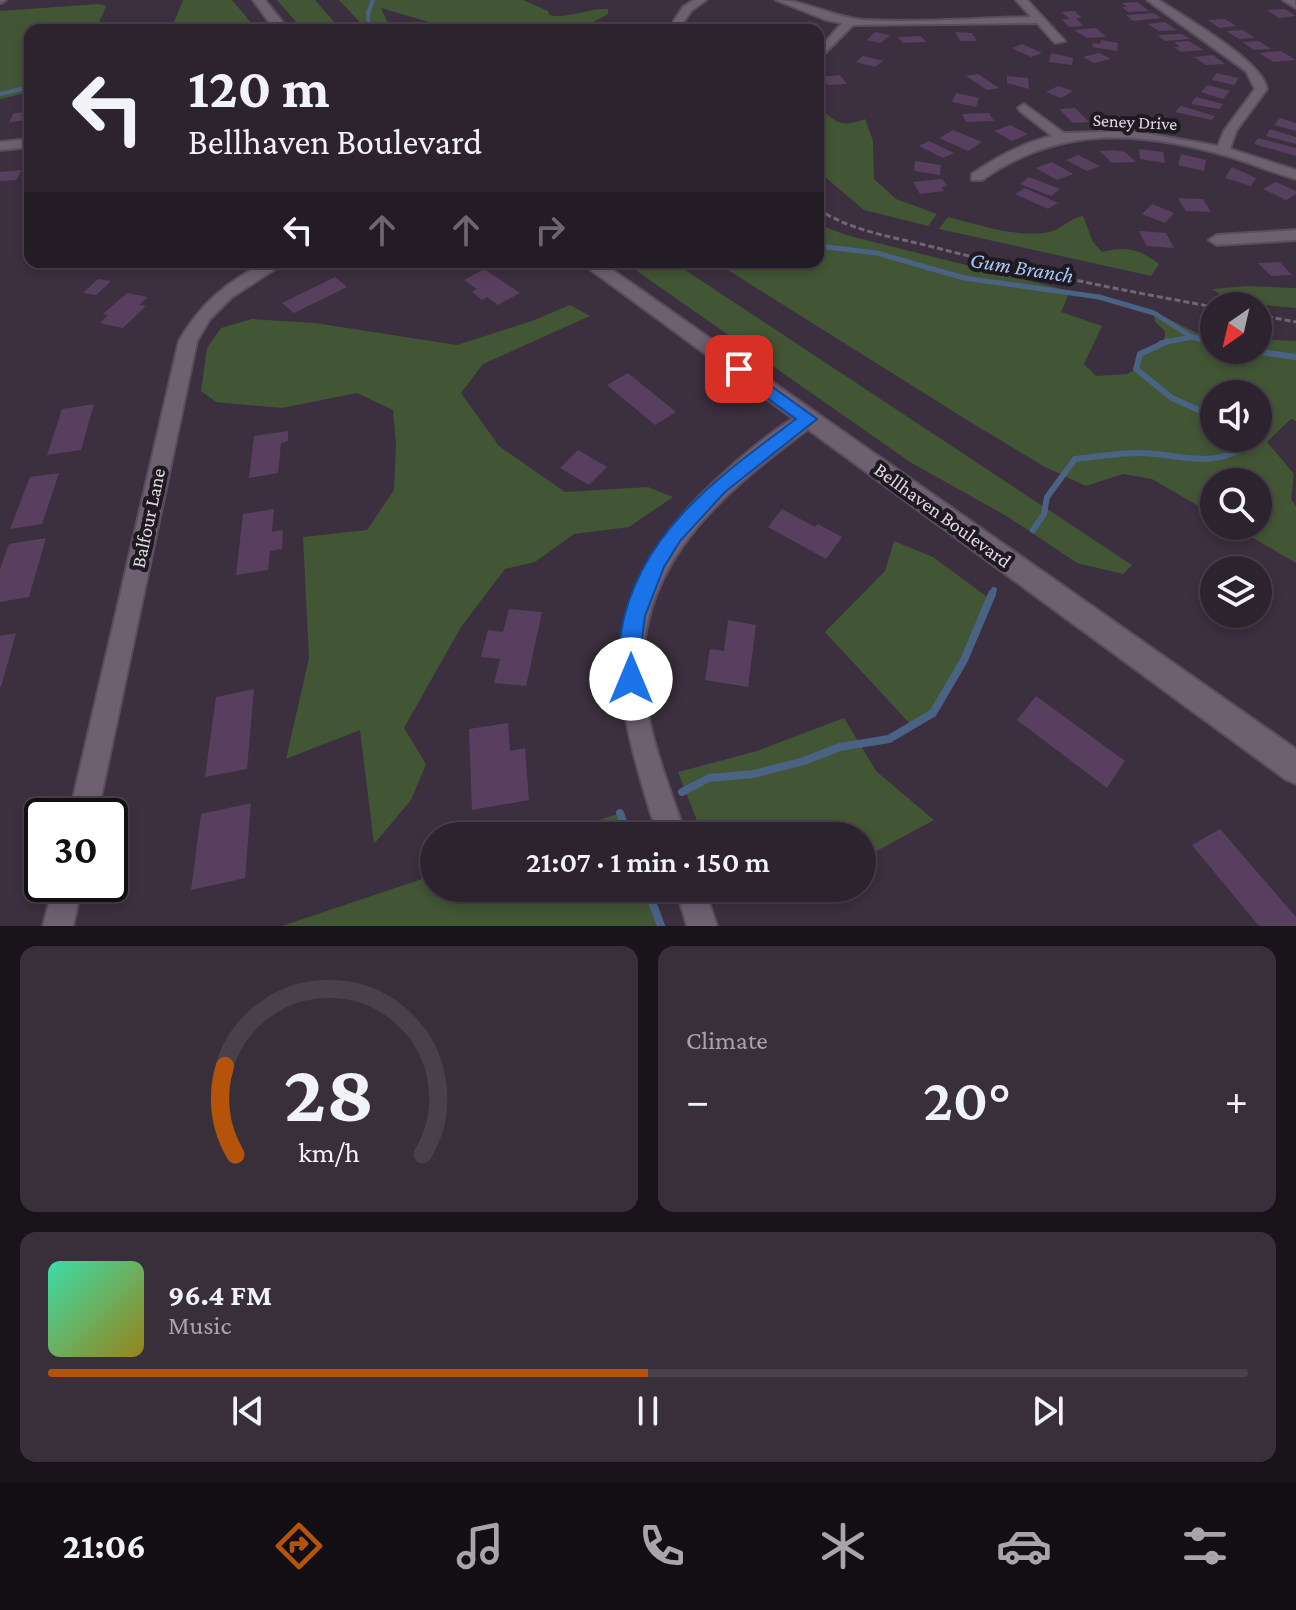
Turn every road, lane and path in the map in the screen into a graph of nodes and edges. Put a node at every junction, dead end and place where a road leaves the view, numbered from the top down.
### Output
1 (259, 0) edge
2 (701, 0) edge
3 (781, 0) edge
4 (1021, 0) edge
5 (1152, 0) edge
6 (1288, 0) edge
7 (1296, 5) edge
8 (1040, 20) junction
9 (849, 22) junction
10 (277, 24) edge
11 (676, 24) edge
12 (1059, 41) dead end
13 (824, 50) edge
14 (1024, 108) dead end
15 (1062, 138) junction
16 (24, 144) edge
17 (0, 146) edge
18 (1223, 150) junction
19 (1296, 175) edge
20 (977, 177) dead end
21 (824, 213) edge
22 (1296, 235) edge
23 (1217, 240) dead end
24 (266, 268) edge
25 (597, 268) edge
26 (1200, 304) edge
27 (1272, 318) edge
28 (1296, 322) edge
29 (808, 419) junction
30 (1296, 768) edge
31 (87, 798) edge
32 (668, 822) edge
33 (64, 902) edge
34 (694, 902) edge
35 (58, 926) edge
36 (702, 926) edge

1 - 10 main road
2 - 11 street
3 - 9 street
4 - 8 street
5 - 18 street
6 - 7 street
8 - 9 street
8 - 12 street
9 - 13 street
14 - 15 street
15 - 18 street, Seney Drive
15 - 20 street, Seney Drive
16 - 17 street
18 - 19 street, Seney Drive
21 - 26 path
22 - 23 street
24 - 31 street, Balfour Lane
25 - 29 main road, Bellhaven Boulevard
27 - 28 path
29 - 30 main road, Bellhaven Boulevard
29 - 32 street
33 - 35 street
34 - 36 street

